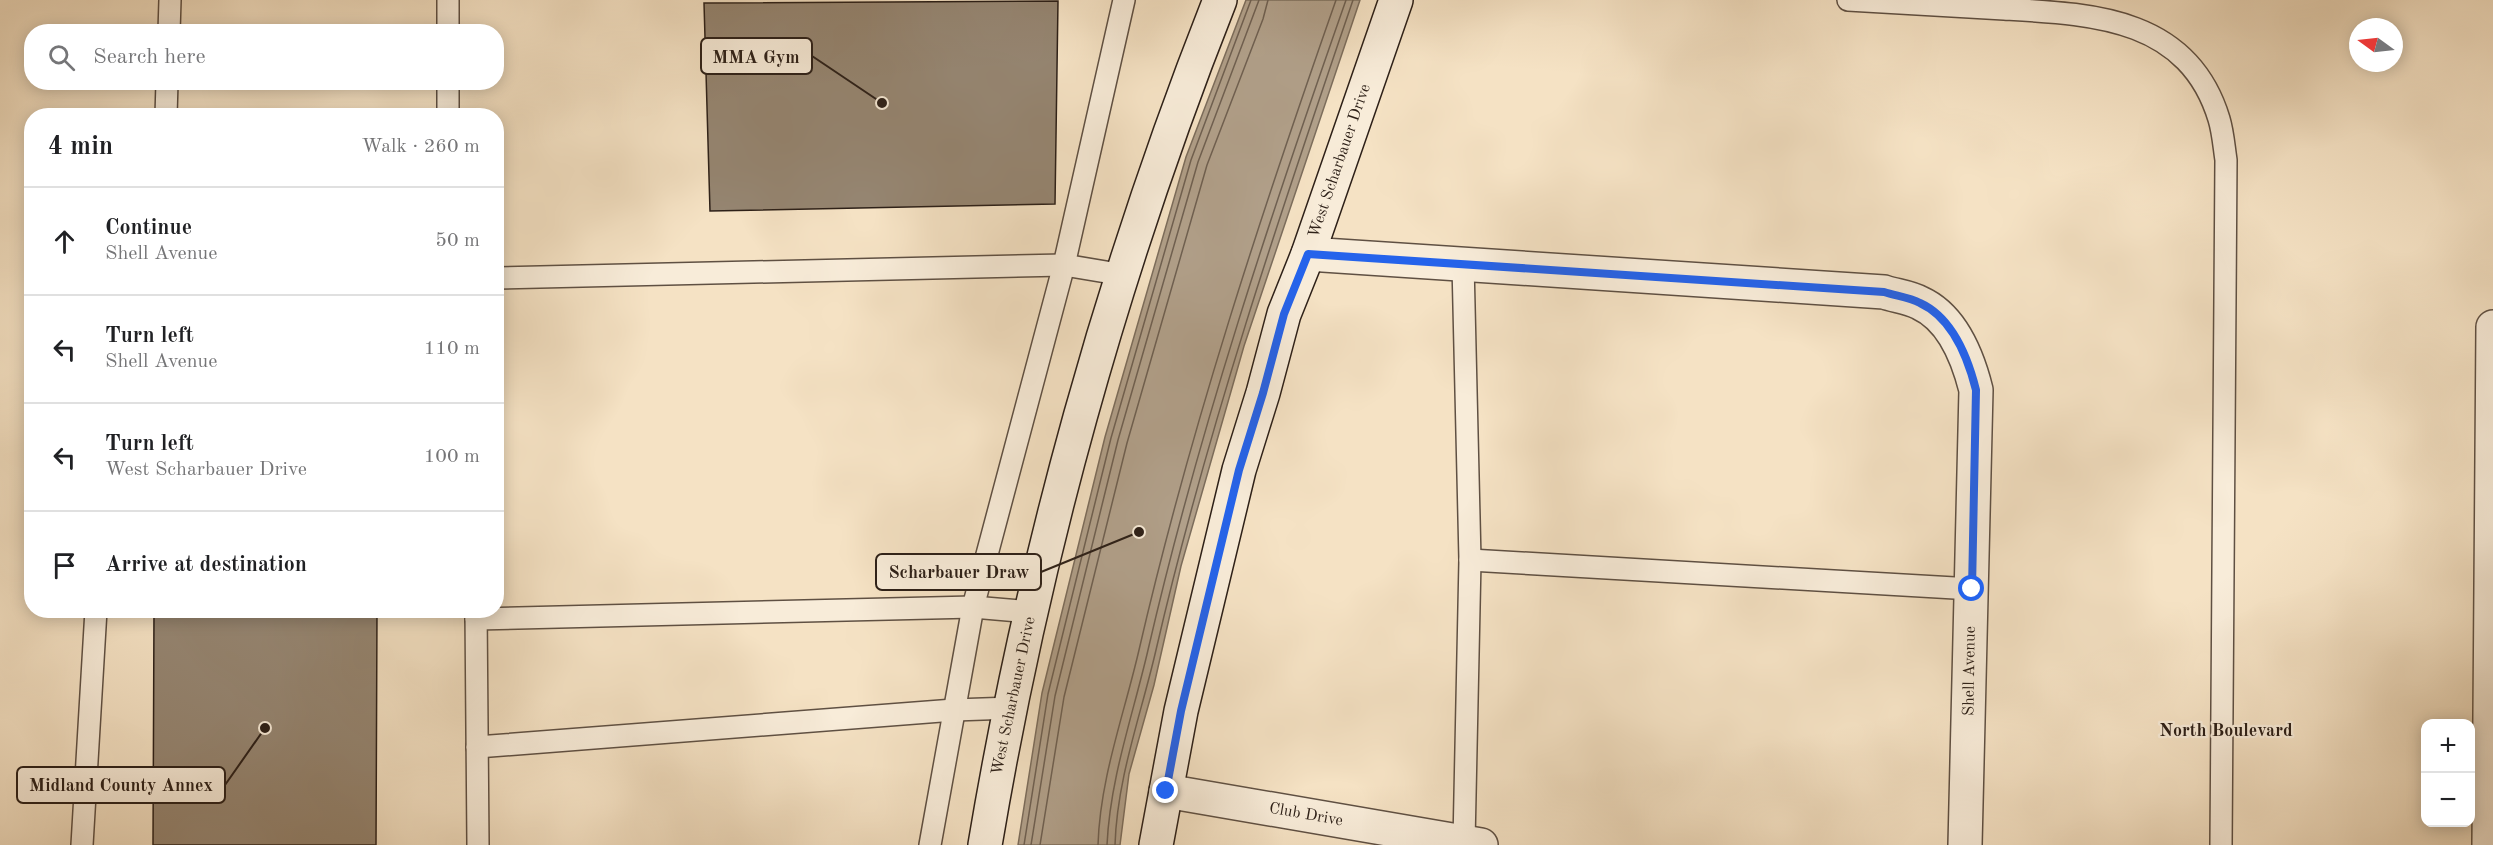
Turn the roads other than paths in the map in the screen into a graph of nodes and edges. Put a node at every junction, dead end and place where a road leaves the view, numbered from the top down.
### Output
1 (170, 0) edge
2 (448, 0) edge
3 (1124, 0) edge
4 (1221, 0) edge
5 (1396, 0) edge
6 (1848, 0) edge
7 (169, 24) edge
8 (448, 24) edge
9 (167, 90) edge
10 (448, 90) edge
11 (166, 108) edge
12 (448, 108) edge
13 (1308, 254) junction
14 (1463, 264) junction
15 (1064, 265) junction
16 (1124, 275) junction
17 (504, 278) edge
18 (2493, 327) edge
19 (1470, 560) junction
20 (1972, 589) junction
21 (974, 607) junction
22 (1031, 612) junction
23 (504, 615) edge
24 (96, 618) edge
25 (476, 618) edge
26 (1012, 708) junction
27 (954, 710) junction
28 (477, 747) junction
29 (1166, 791) junction
30 (1472, 843) edge
31 (82, 845) edge
32 (478, 845) edge
33 (930, 845) edge
34 (986, 845) edge
35 (1156, 845) edge
36 (1965, 845) edge
37 (2221, 845) edge
38 (2489, 845) edge

1 - 7 lane
2 - 8 lane
3 - 15 lane
4 - 16 street, West Scharbauer Drive
5 - 13 street, West Scharbauer Drive
6 - 37 lane
9 - 11 lane
10 - 12 lane
13 - 14 street, Shell Avenue
13 - 29 street, West Scharbauer Drive
14 - 19 lane
14 - 20 street, Shell Avenue
15 - 16 lane
15 - 17 lane
15 - 21 lane
16 - 22 street, West Scharbauer Drive
18 - 38 street
19 - 20 lane
19 - 30 lane
20 - 36 street, Shell Avenue
21 - 22 lane
21 - 23 lane
21 - 27 lane
22 - 26 street, West Scharbauer Drive
24 - 31 lane
25 - 28 lane
26 - 27 lane
26 - 34 street, West Scharbauer Drive
27 - 28 lane
27 - 33 lane
28 - 32 lane
29 - 30 street, Club Drive
29 - 35 street, West Scharbauer Drive

